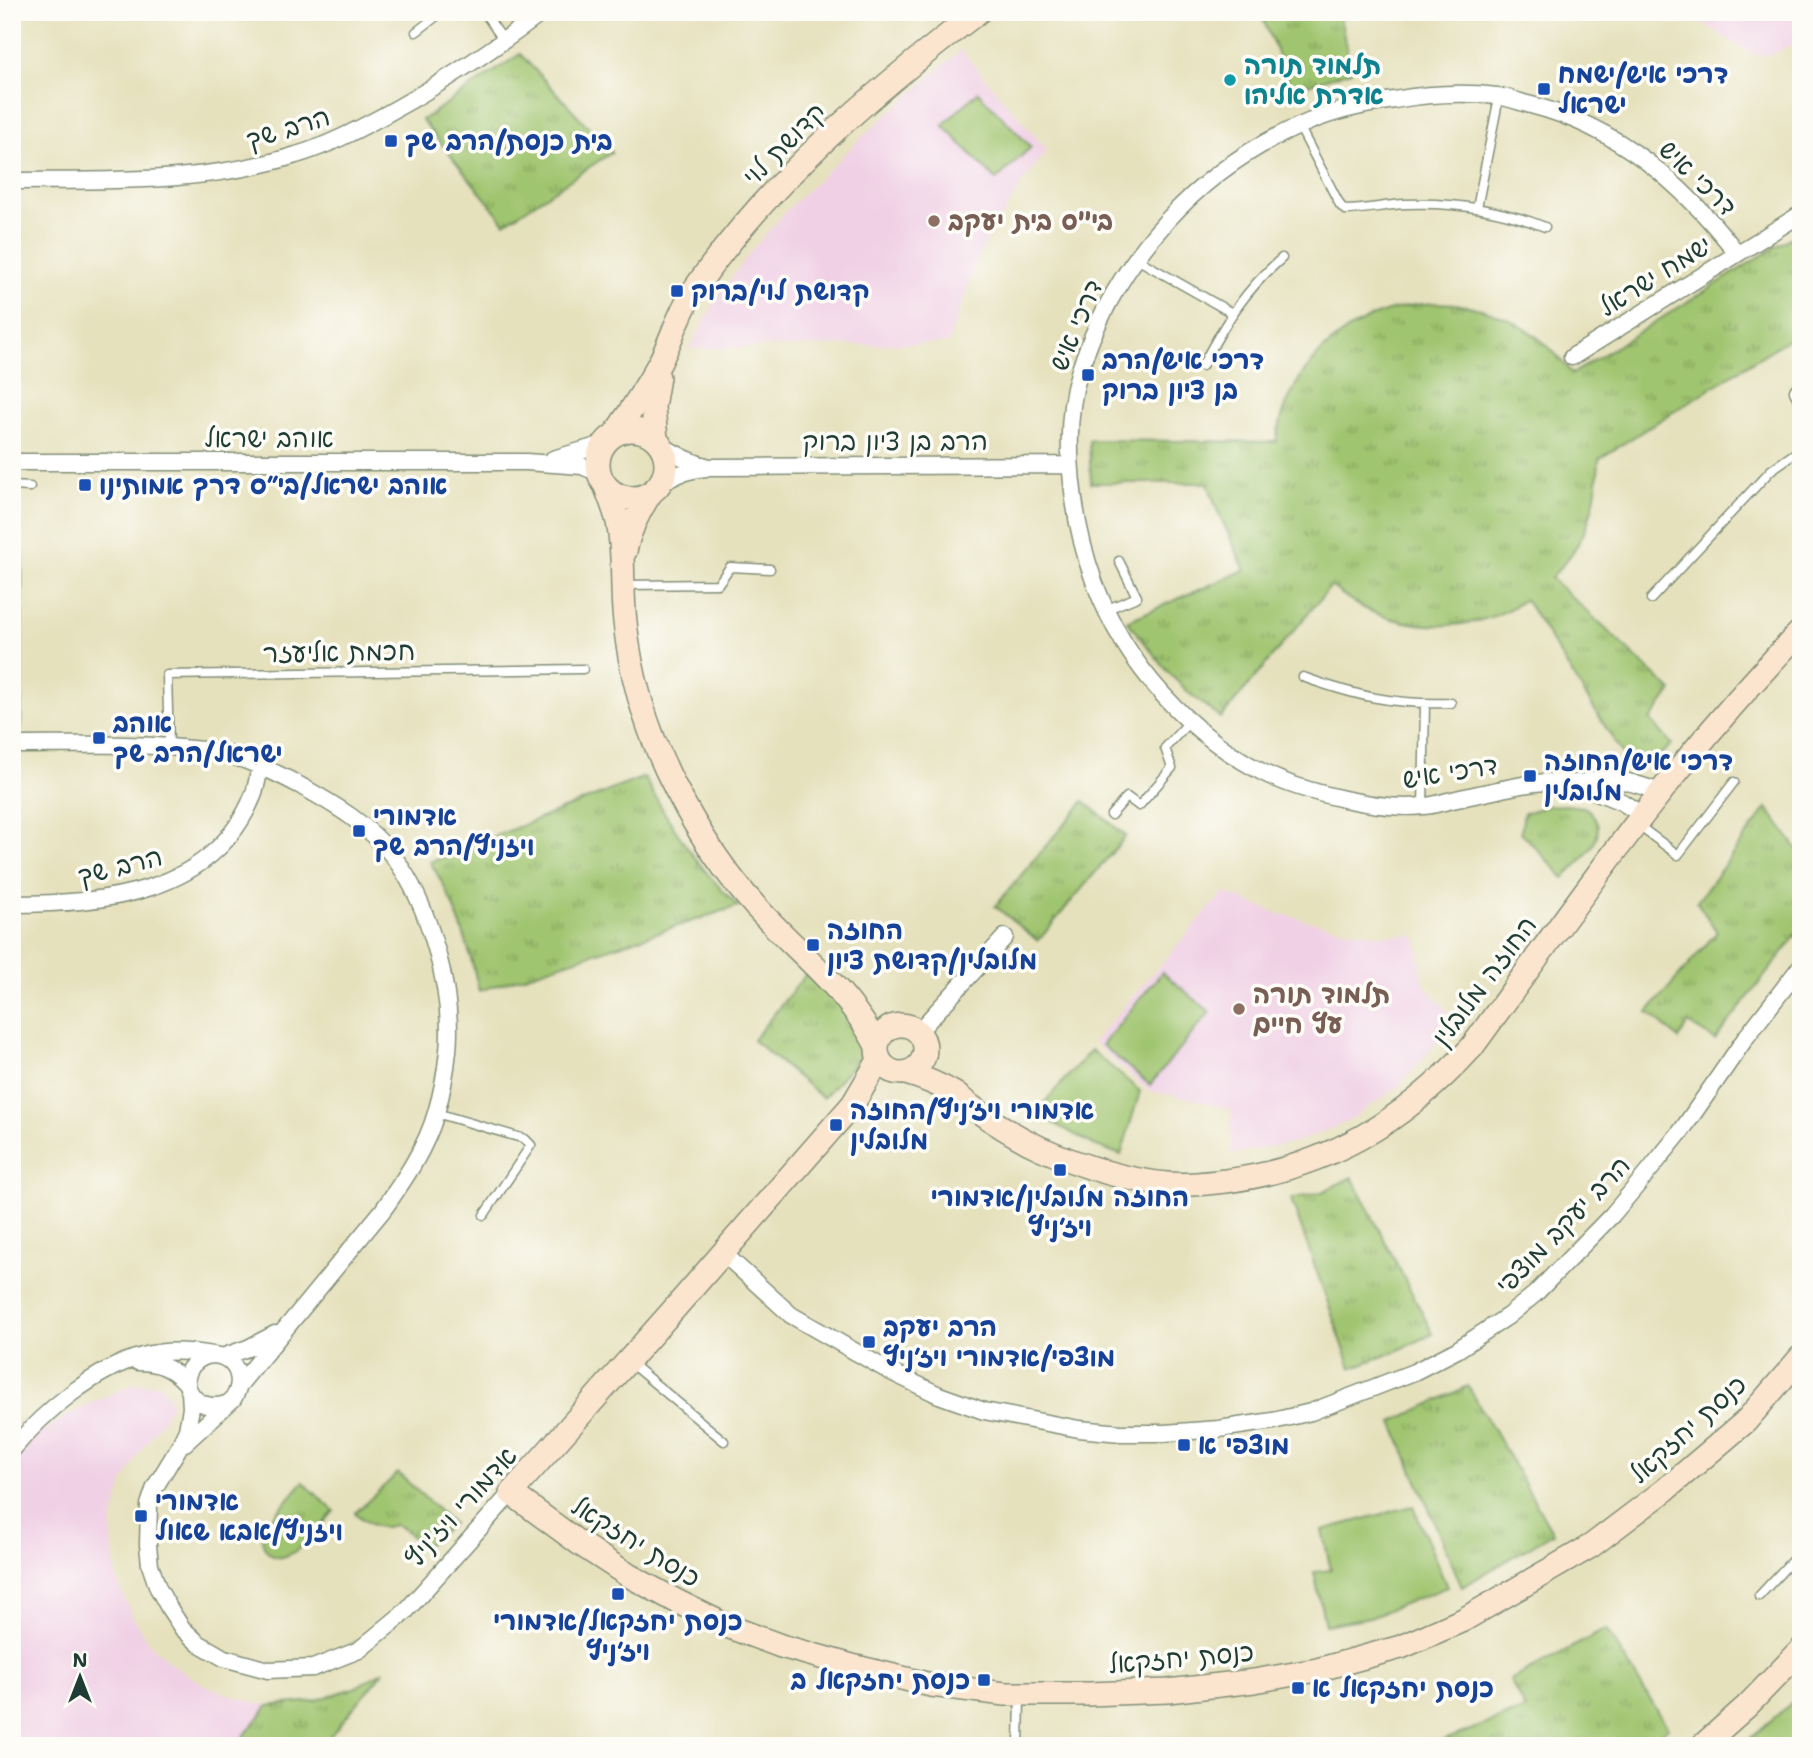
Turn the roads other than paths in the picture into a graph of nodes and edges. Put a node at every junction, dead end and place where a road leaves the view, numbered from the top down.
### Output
1 (442, 12) edge
2 (484, 12) edge
3 (543, 12) edge
4 (978, 12) edge
5 (416, 32) dead end
6 (504, 41) junction
7 (1499, 97) junction
8 (1298, 126) junction
9 (12, 181) edge
10 (1477, 208) junction
11 (1801, 214) edge
12 (1545, 227) dead end
13 (1737, 253) junction
14 (1135, 258) junction
15 (1282, 258) dead end
16 (1232, 313) junction
17 (666, 347) junction
18 (1572, 357) dead end
19 (1202, 366) dead end
20 (609, 439) junction
21 (658, 441) junction
22 (1801, 449) edge
23 (526, 462) junction
24 (12, 463) edge
25 (1069, 465) junction
26 (722, 467) junction
27 (602, 480) junction
28 (12, 486) edge
29 (30, 486) dead end
30 (655, 490) junction
31 (1119, 561) dead end
32 (770, 569) dead end
33 (622, 577) junction
34 (1650, 599) dead end
35 (1105, 611) junction
36 (1801, 631) edge
37 (583, 669) dead end
38 (1303, 677) dead end
39 (1451, 703) dead end
40 (1425, 704) junction
41 (1190, 721) junction
42 (12, 745) edge
43 (169, 747) junction
44 (260, 765) junction
45 (1734, 782) dead end
46 (1575, 783) junction
47 (1660, 792) junction
48 (1423, 806) junction
49 (1111, 816) dead end
50 (1639, 819) junction
51 (12, 904) edge
52 (1005, 937) dead end
53 (1801, 966) edge
54 (841, 992) junction
55 (913, 1037) junction
56 (890, 1063) junction
57 (956, 1095) junction
58 (436, 1113) junction
59 (484, 1215) dead end
60 (723, 1253) junction
61 (283, 1330) junction
62 (218, 1356) junction
63 (1801, 1357) edge
64 (628, 1361) junction
65 (125, 1363) junction
66 (240, 1384) junction
67 (188, 1388) junction
68 (226, 1404) junction
69 (724, 1441) dead end
70 (178, 1449) junction
71 (12, 1450) edge
72 (510, 1493) junction
73 (1801, 1552) edge
74 (1759, 1596) dead end
75 (1801, 1650) edge
76 (1020, 1694) junction
77 (1019, 1746) edge
78 (1702, 1746) edge

1 - 5 lane
2 - 6 lane
3 - 6 street, הרב שך
4 - 17 street, קדושת לוי
6 - 9 street, הרב שך
7 - 8 street, דרכי איש
7 - 10 lane
7 - 13 street, דרכי איש
8 - 10 lane
8 - 14 street, דרכי איש
10 - 12 lane
11 - 13 street, ישמח ישראל
13 - 18 street, ישמח ישראל
14 - 16 lane
14 - 25 street, דרכי איש
15 - 16 lane
16 - 19 lane
17 - 20 street, קדושת לוי
17 - 21 street, קדושת לוי
20 - 21 street
20 - 23 street, אוהב ישראל
20 - 27 street
21 - 26 street, הרב בן ציון ברוק
21 - 30 street
22 - 34 lane
23 - 24 street, אוהב ישראל
23 - 27 street, אוהב ישראל
25 - 26 street, הרב בן ציון ברוק
25 - 35 street, דרכי איש
26 - 30 street, הרב בן ציון ברוק
27 - 30 street
27 - 33 street, החוזה מלובלין
28 - 29 lane
30 - 33 street, החוזה מלובלין
31 - 35 lane
32 - 33 lane
33 - 54 street, החוזה מלובלין
35 - 41 street, דרכי איש
36 - 47 street, החוזה מלובלין
37 - 43 lane, חכמת אליעזר
38 - 40 lane
39 - 40 lane
40 - 48 lane
41 - 48 street, דרכי איש
41 - 49 lane
42 - 43 street
43 - 44 street
44 - 51 street, הרב שך
44 - 58 street
45 - 50 lane
46 - 47 street, דרכי איש
46 - 48 street, דרכי איש
46 - 50 street, דרכי איש
47 - 50 street, החוזה מלובלין
50 - 57 street, החוזה מלובלין
52 - 55 street
53 - 60 street, הרב יעקב מוצפי
54 - 55 street, החוזה מלובלין
54 - 56 street, החוזה מלובלין
55 - 56 street
55 - 56 street
55 - 57 street, החוזה מלובלין
56 - 57 street, החוזה מלובלין
56 - 60 street, אדמורי ויז'ניץ
58 - 59 lane
58 - 61 street
60 - 64 street, אדמורי ויז'ניץ
61 - 62 street
61 - 66 street
62 - 65 street
62 - 66 street
62 - 67 street
63 - 76 street, כנסת יחזקאל
64 - 69 lane
64 - 72 street, אדמורי ויז'ניץ
65 - 67 street
65 - 71 street
66 - 68 street
67 - 68 street
67 - 70 street, אדמורי ויז'ניץ
68 - 70 street, אדמורי ויז'ניץ
70 - 72 street, אדמורי ויז'ניץ
72 - 76 street, כנסת יחזקאל
73 - 74 lane
75 - 78 street
76 - 77 lane

